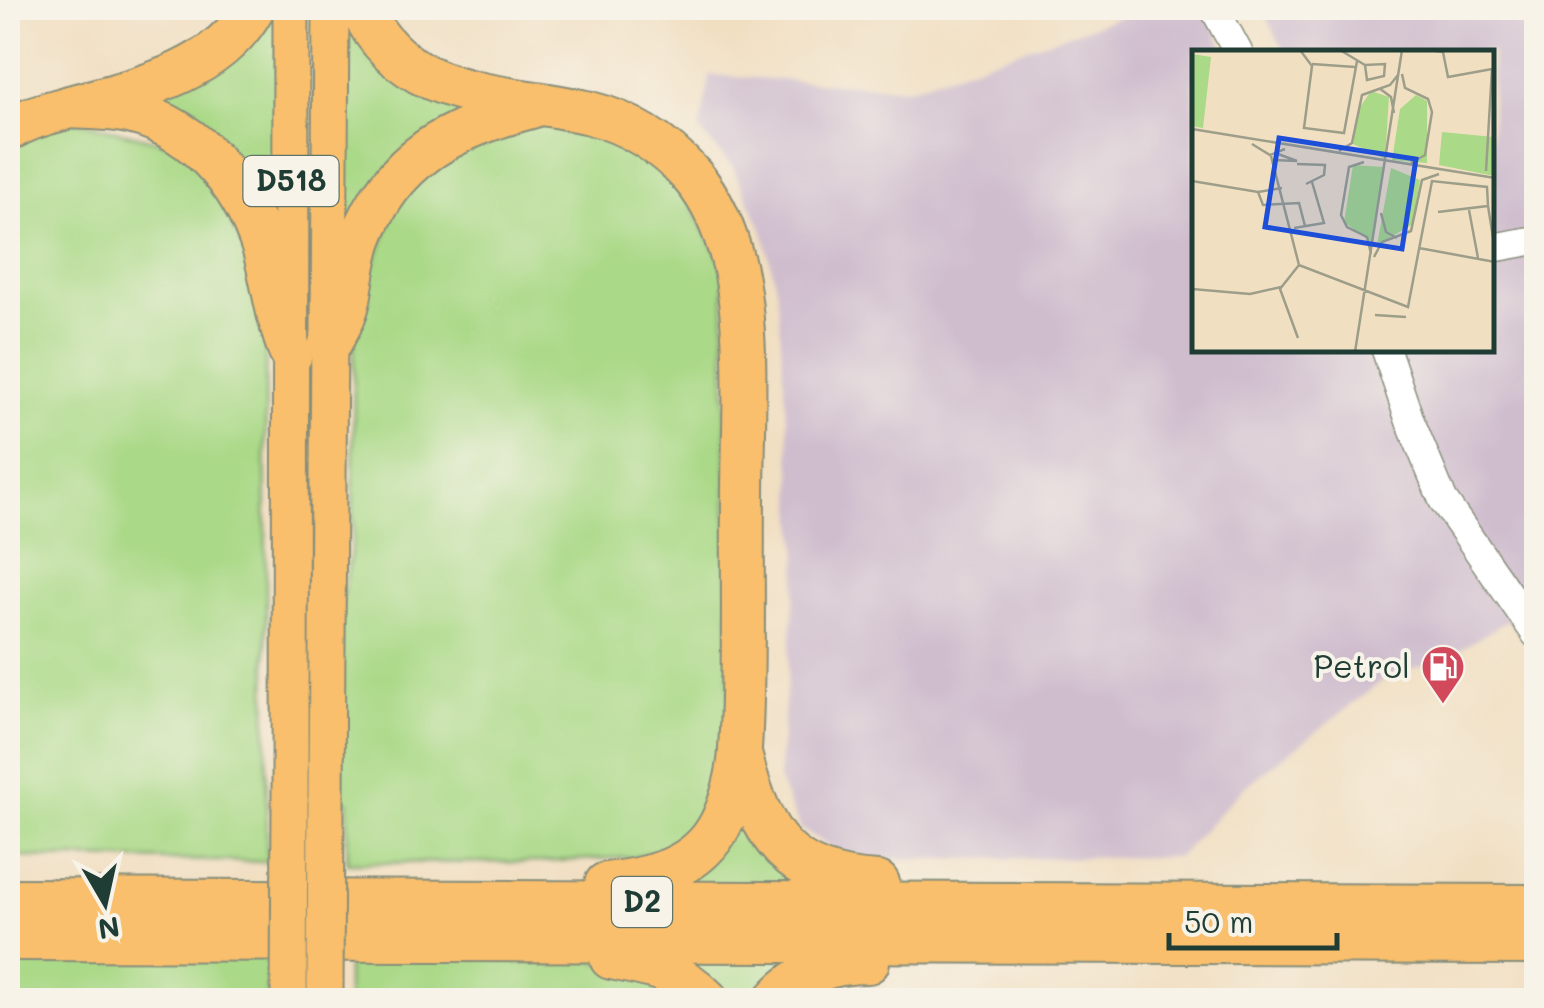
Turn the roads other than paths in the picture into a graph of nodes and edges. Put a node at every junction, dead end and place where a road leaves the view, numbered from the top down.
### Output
1 (254, 8) edge
2 (291, 8) edge
3 (330, 8) edge
4 (361, 8) edge
5 (1214, 8) edge
6 (1237, 50) edge
7 (536, 106) junction
8 (71, 107) junction
9 (8, 130) edge
10 (1536, 240) edge
11 (1494, 248) edge
12 (310, 348) junction
13 (1387, 352) edge
14 (1536, 634) edge
15 (740, 754) junction
16 (8, 876) edge
17 (1536, 886) edge
18 (8, 900) edge
19 (1412, 906) junction
20 (1536, 906) edge
21 (123, 920) junction
22 (534, 921) junction
23 (964, 923) junction
24 (8, 939) edge
25 (1536, 944) edge
26 (8, 959) edge
27 (289, 1000) edge
28 (326, 1000) edge
29 (706, 1000) edge
30 (776, 1000) edge

1 - 8 highway
2 - 12 main road, D518
3 - 12 main road, D518
4 - 7 highway
5 - 6 street
7 - 12 highway
7 - 15 highway
8 - 9 highway
8 - 12 highway
10 - 11 street
12 - 27 main road, D518, bridge
12 - 28 main road, D518, bridge
13 - 14 street
15 - 22 highway
15 - 23 highway
16 - 21 highway
17 - 19 highway
18 - 21 highway, D2
19 - 20 highway, D2
19 - 23 highway, D2
21 - 22 highway, D2
21 - 24 highway, D2
21 - 26 highway
22 - 23 highway, D2
22 - 29 highway
23 - 25 highway, D2
23 - 30 highway

